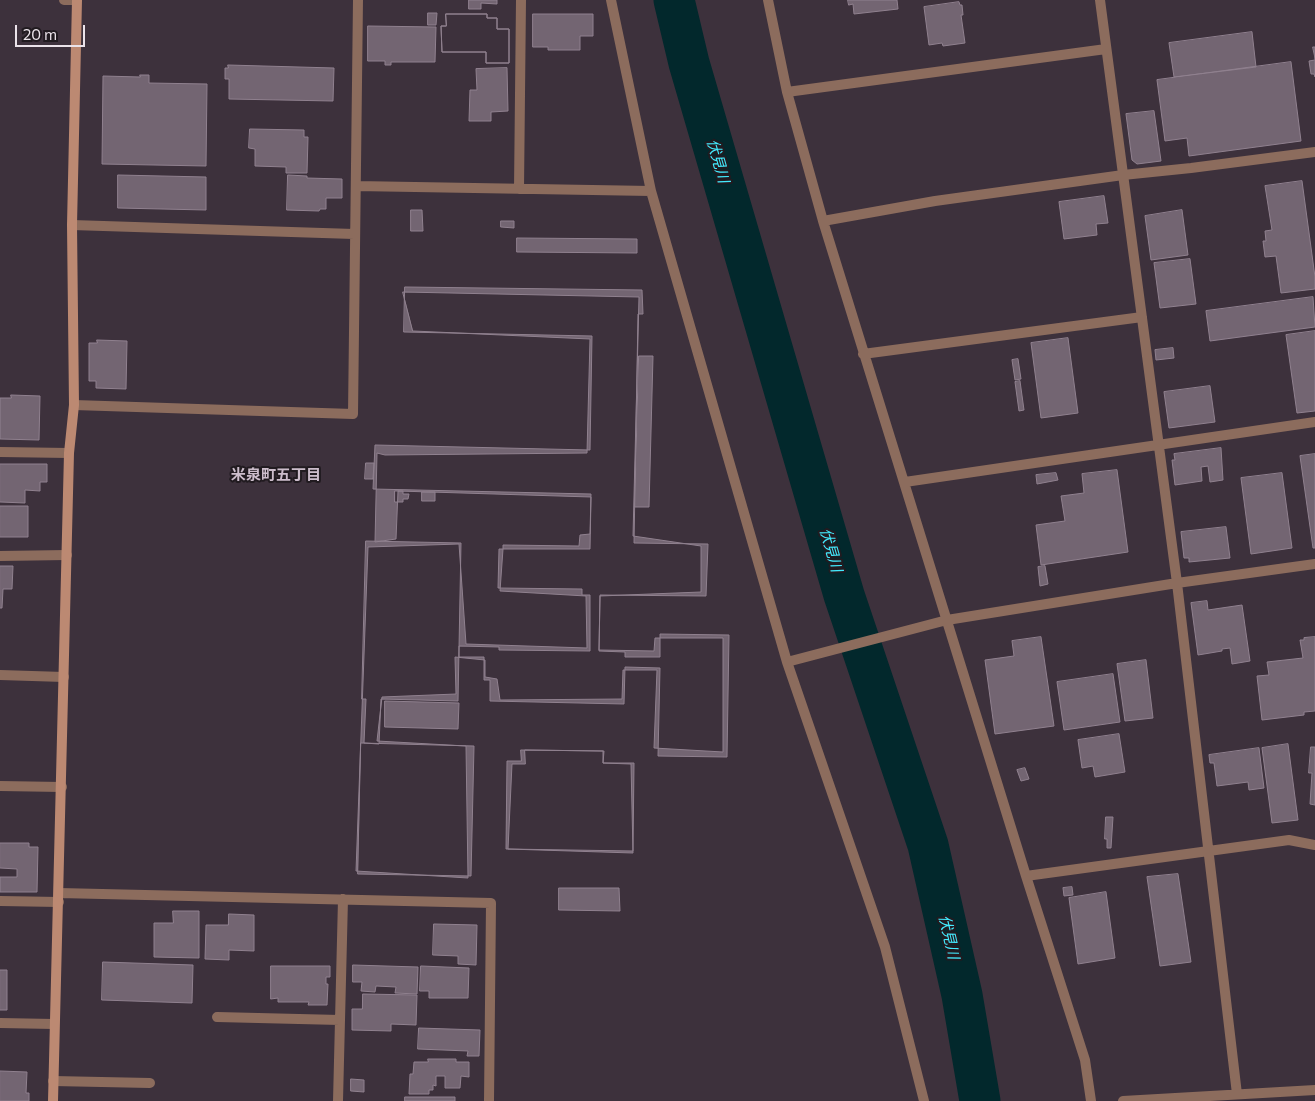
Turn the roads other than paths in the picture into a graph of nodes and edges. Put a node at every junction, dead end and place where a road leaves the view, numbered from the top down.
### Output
1 (64, 0) edge
2 (77, 0) edge
3 (358, 0) edge
4 (521, 0) edge
5 (611, 0) edge
6 (768, 0) edge
7 (1100, 0) edge
8 (1106, 49) junction
9 (787, 92) junction
10 (1315, 152) edge
11 (1123, 175) junction
12 (356, 186) junction
13 (519, 189) junction
14 (651, 191) junction
15 (823, 222) junction
16 (72, 225) junction
17 (354, 234) junction
18 (1142, 317) junction
19 (863, 354) junction
20 (74, 405) junction
21 (1315, 422) edge
22 (1158, 444) junction
23 (0, 452) edge
24 (69, 454) junction
25 (905, 482) junction
26 (67, 555) junction
27 (0, 556) edge
28 (1315, 564) edge
29 (1177, 583) junction
30 (947, 620) junction
31 (787, 662) junction
32 (0, 675) edge
33 (64, 677) junction
34 (0, 786) edge
35 (62, 787) junction
36 (1315, 845) edge
37 (1208, 852) junction
38 (1026, 876) junction
39 (59, 897) junction
40 (343, 899) junction
41 (0, 901) edge
42 (217, 1017) dead end
43 (340, 1020) junction
44 (0, 1023) edge
45 (54, 1024) junction
46 (53, 1081) junction
47 (150, 1082) dead end
48 (1315, 1090) edge
49 (1237, 1094) junction
50 (52, 1101) edge
51 (338, 1101) edge
52 (489, 1101) edge
53 (924, 1101) edge
54 (1091, 1101) edge
55 (1123, 1101) edge

1 - 2 street
2 - 16 street
3 - 12 street
4 - 13 street
5 - 14 street
6 - 9 street
7 - 8 street
8 - 9 street
8 - 11 street
9 - 15 street
10 - 11 street
11 - 15 street
11 - 18 street
12 - 13 street
12 - 17 street
13 - 14 street
14 - 31 street
15 - 19 street
16 - 17 street
16 - 20 street
17 - 20 street
18 - 19 street
18 - 22 street
19 - 25 street
20 - 24 street
21 - 22 street
22 - 25 street
22 - 29 street
23 - 24 street
24 - 26 street
25 - 30 street
26 - 27 street
26 - 33 street
28 - 29 street
29 - 30 street
29 - 37 street
30 - 31 street
30 - 38 street
31 - 53 street
32 - 33 street
33 - 35 street
34 - 35 street
35 - 39 street
36 - 37 street
37 - 38 street
37 - 49 street
38 - 54 street
39 - 40 street
39 - 41 street
39 - 45 street
40 - 43 street
40 - 52 street
42 - 43 street
43 - 51 street
44 - 45 street
45 - 46 street
46 - 47 street
46 - 50 street
48 - 49 street
49 - 55 street

